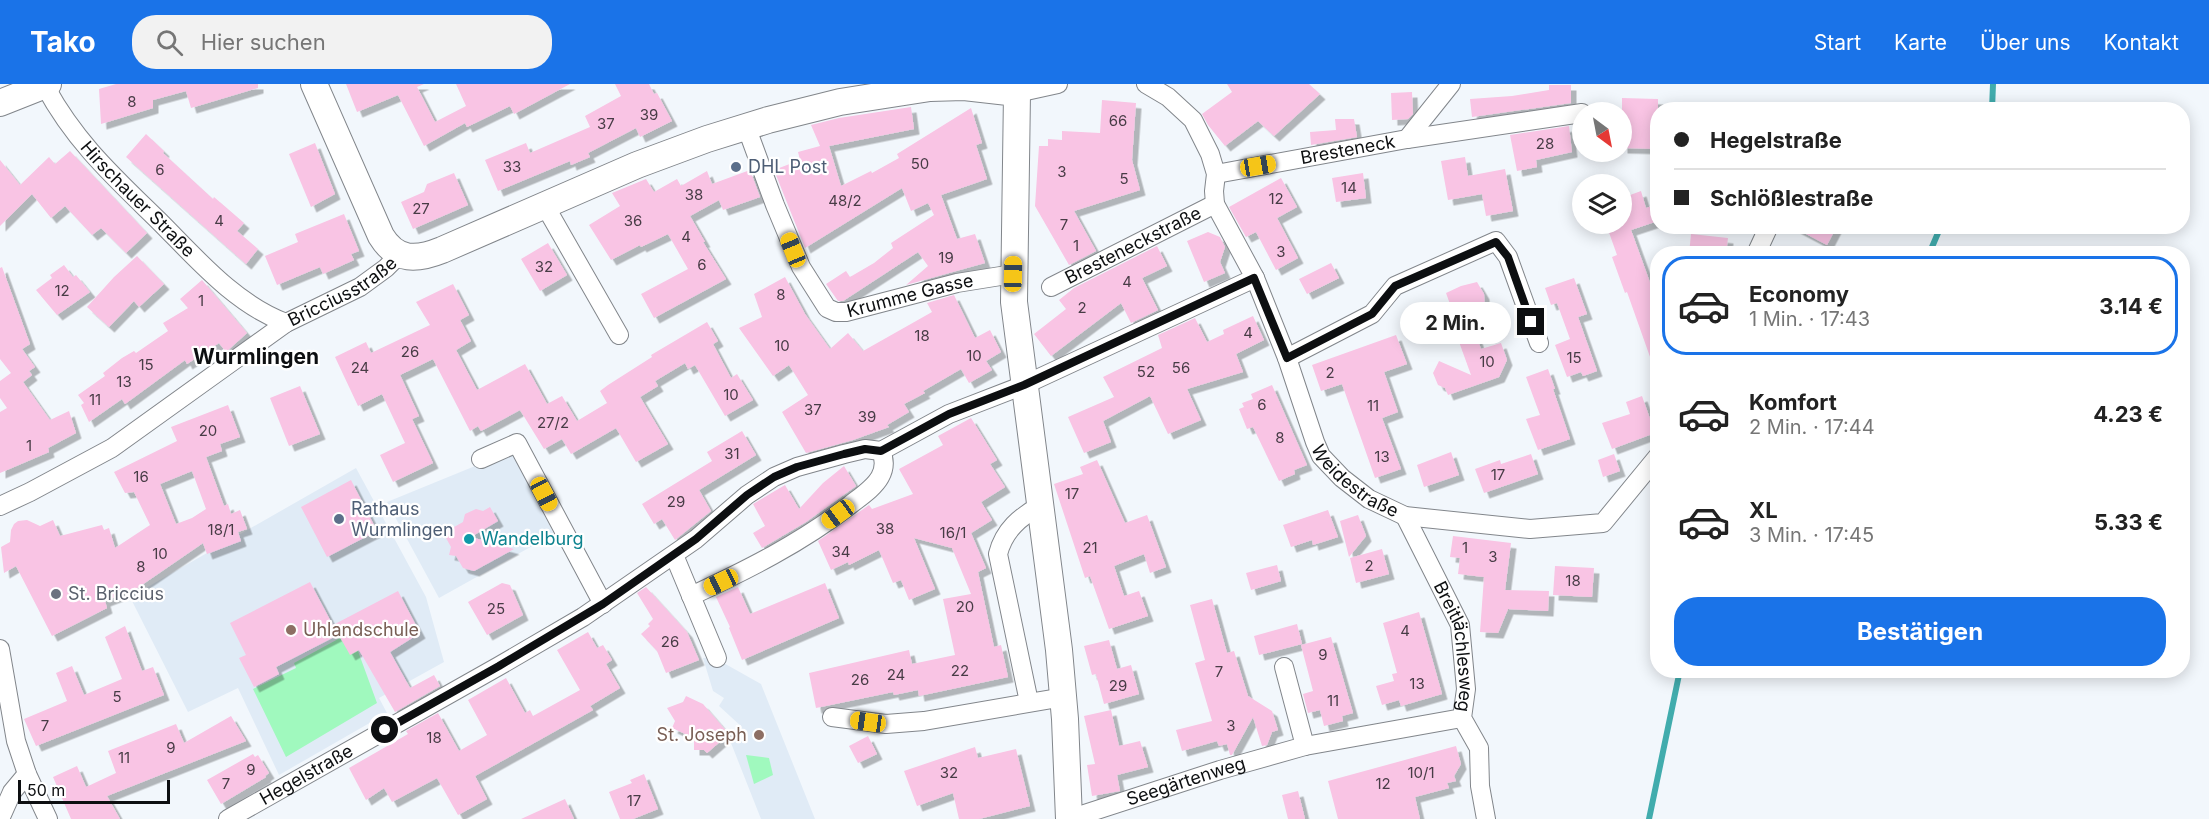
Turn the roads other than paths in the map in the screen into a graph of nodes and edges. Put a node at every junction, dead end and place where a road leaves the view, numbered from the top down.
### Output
1 (314, 84) edge
2 (1058, 84) edge
3 (1146, 84) edge
4 (1451, 84) edge
5 (46, 85) edge
6 (929, 86) edge
7 (1017, 93) junction
8 (0, 103) edge
9 (1572, 114) edge
10 (746, 126) junction
11 (1407, 139) junction
12 (1216, 174) junction
13 (544, 204) junction
14 (1215, 204) junction
15 (400, 254) junction
16 (1013, 274) junction
17 (1254, 278) junction
18 (1051, 287) dead end
19 (286, 323) junction
20 (619, 335) dead end
21 (1539, 343) dead end
22 (1287, 358) junction
23 (1024, 385) junction
24 (881, 451) junction
25 (481, 459) dead end
26 (1650, 466) edge
27 (1041, 505) junction
28 (0, 506) edge
29 (1405, 516) junction
30 (674, 555) junction
31 (691, 596) junction
32 (603, 604) junction
33 (0, 649) edge
34 (717, 658) dead end
35 (1284, 667) dead end
36 (1064, 697) junction
37 (1029, 702) junction
38 (832, 717) dead end
39 (1462, 718) junction
40 (1305, 746) junction
41 (27, 774) junction
42 (0, 819) edge
43 (48, 819) edge
44 (228, 819) edge
45 (1069, 819) edge
46 (1486, 819) edge

1 - 15 main road
2 - 7 street, Bricciusstraße
3 - 12 street
4 - 11 street, Bresteneck
5 - 8 main road, Hirschauer Straße
5 - 19 street, Hirschauer Straße
6 - 7 main road, Bricciusstraße
6 - 10 main road, Bricciusstraße
7 - 16 main road
9 - 11 street, Bresteneck
10 - 13 main road, Bricciusstraße
10 - 16 street, Krumme Gasse
11 - 12 street, Bresteneck
12 - 14 street, Weidestraße
13 - 15 main road, Bricciusstraße
13 - 20 street
14 - 17 street, Weidestraße
14 - 18 street, Bresteneckstraße
15 - 19 street, Bricciusstraße
16 - 23 main road
17 - 22 street, Weidestraße
17 - 23 street, Hegelstraße
19 - 28 street, Bricciusstraße
21 - 22 street
22 - 29 street, Weidestraße
23 - 24 street, Hegelstraße
23 - 27 main road
24 - 30 street, Hegelstraße
24 - 31 street
25 - 32 street
26 - 29 street, Weidestraße
27 - 36 main road
27 - 37 street
29 - 39 street, Breitlächlesweg
30 - 31 street
30 - 32 street, Hegelstraße
31 - 34 street
32 - 44 street, Hegelstraße
33 - 41 street
35 - 40 street
36 - 37 street
36 - 45 main road
37 - 38 street
39 - 40 street, Seegärtenweg
39 - 46 street, Breitlächlesweg
40 - 45 street, Seegärtenweg
41 - 42 street
41 - 43 street

